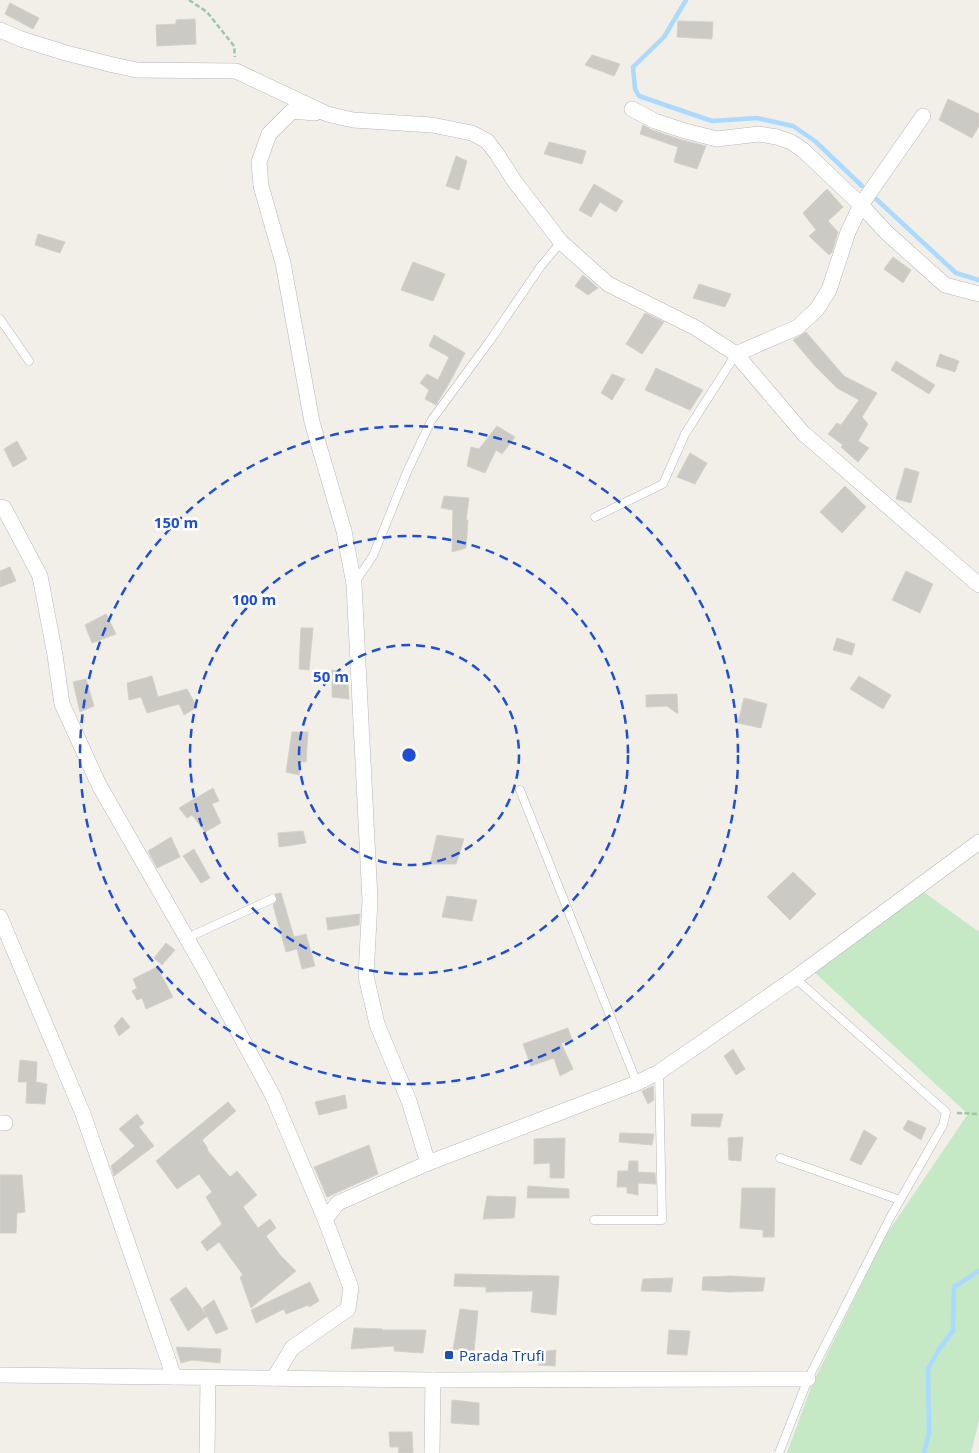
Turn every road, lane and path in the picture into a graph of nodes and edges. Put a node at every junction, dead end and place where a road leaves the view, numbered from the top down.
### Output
1 (189, 0) edge
2 (0, 30) edge
3 (236, 71) junction
4 (632, 109) dead end
5 (327, 114) junction
6 (923, 116) dead end
7 (861, 205) junction
8 (561, 242) junction
9 (979, 294) edge
10 (0, 319) edge
11 (736, 354) junction
12 (29, 361) dead end
13 (0, 507) edge
14 (595, 517) dead end
15 (354, 584) junction
16 (979, 585) edge
17 (520, 790) dead end
18 (979, 842) edge
19 (272, 899) dead end
20 (0, 917) edge
21 (186, 938) junction
22 (795, 978) junction
23 (659, 1072) junction
24 (637, 1083) junction
25 (946, 1112) junction
26 (979, 1114) edge
27 (780, 1158) dead end
28 (428, 1163) junction
29 (900, 1200) junction
30 (325, 1219) junction
31 (594, 1220) dead end
32 (0, 1375) edge
33 (174, 1377) junction
34 (208, 1378) junction
35 (274, 1378) junction
36 (808, 1379) junction
37 (433, 1380) junction
38 (207, 1453) edge
39 (432, 1453) edge
40 (779, 1453) edge

1 - 3 path
2 - 3 street
3 - 5 street
4 - 7 street
5 - 8 street
5 - 15 street
6 - 7 street
7 - 9 street
7 - 11 street
8 - 11 street
8 - 15 lane
10 - 12 lane
11 - 14 lane
11 - 16 street
13 - 21 street
15 - 28 street
17 - 24 lane
18 - 22 street
19 - 21 lane
20 - 33 street
21 - 30 street
22 - 23 street
22 - 25 lane
23 - 24 street
23 - 31 lane
24 - 28 street
25 - 26 path
25 - 29 lane
27 - 29 lane
28 - 30 street
29 - 36 lane
30 - 35 street
32 - 33 street
33 - 34 street
34 - 35 street
34 - 38 street
35 - 37 street
36 - 37 street
36 - 40 lane
37 - 39 street

